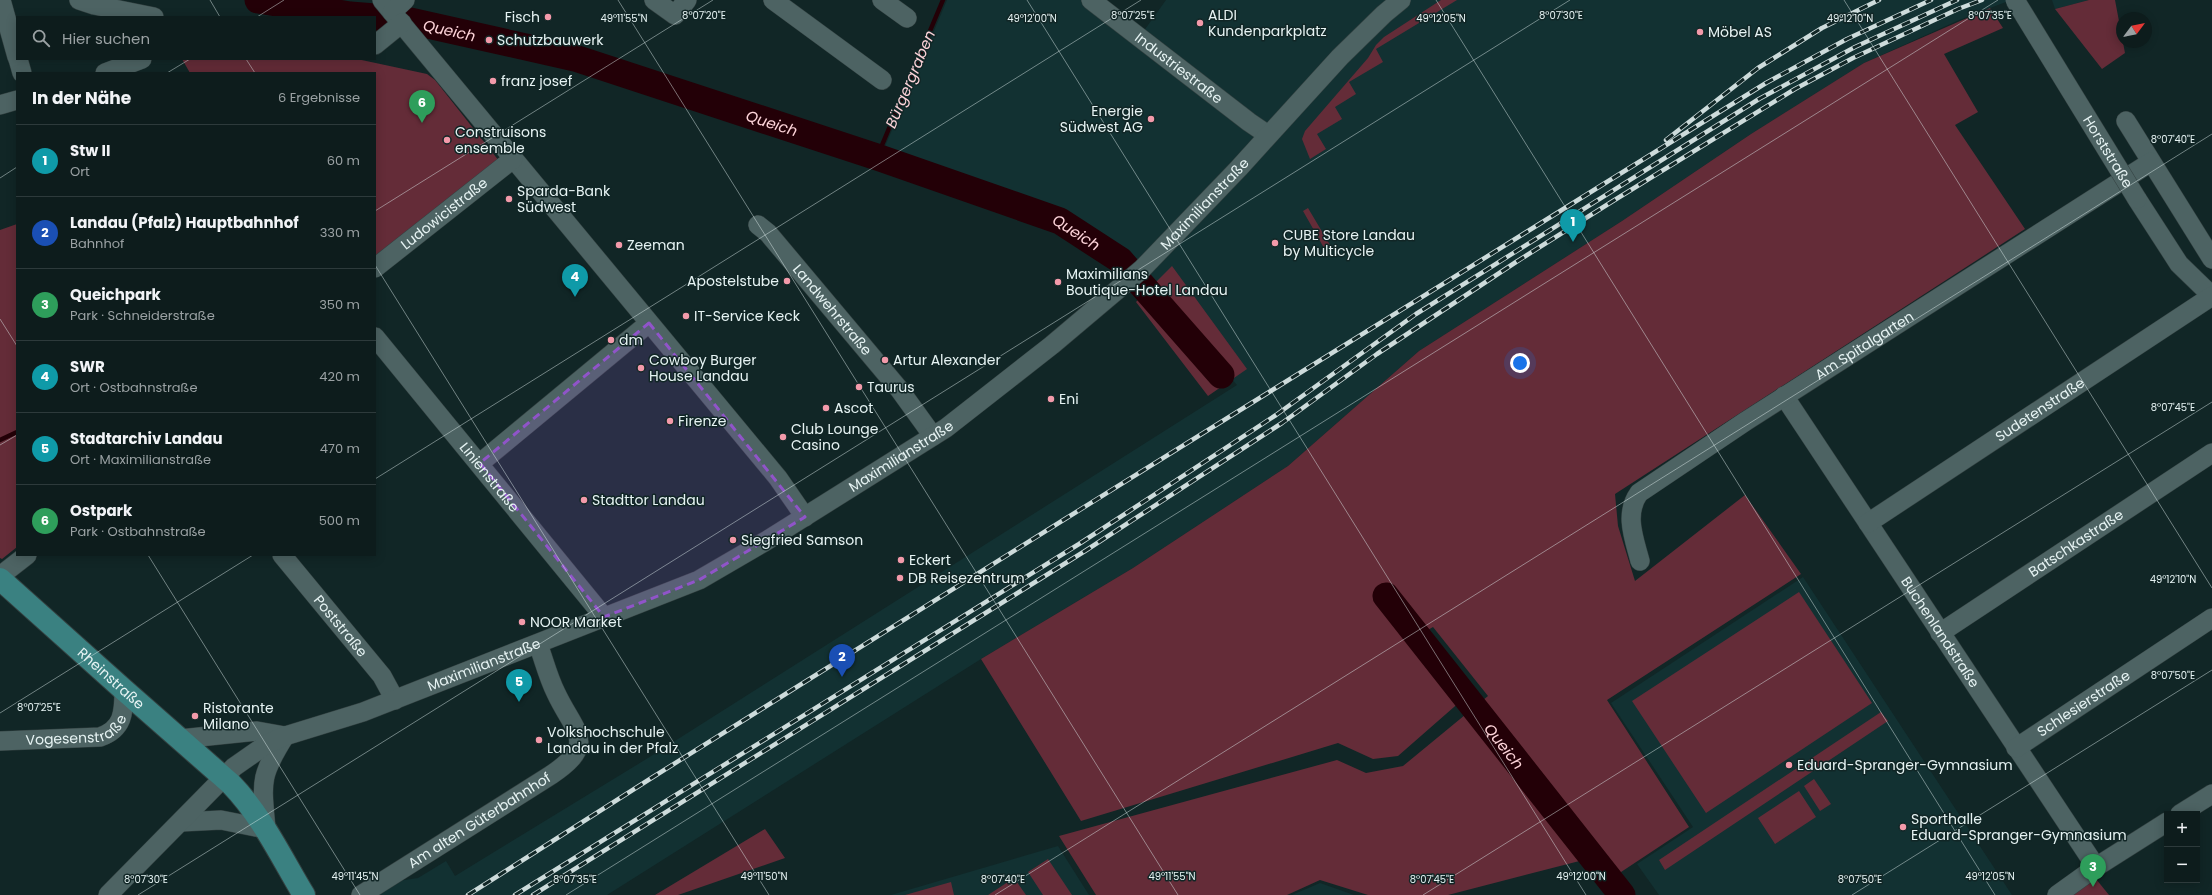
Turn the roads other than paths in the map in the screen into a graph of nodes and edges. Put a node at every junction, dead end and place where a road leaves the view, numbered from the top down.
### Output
1 (0, 0) edge
2 (79, 0) edge
3 (654, 0) edge
4 (687, 0) edge
5 (882, 0) edge
6 (1091, 0) edge
7 (1401, 0) edge
8 (2015, 0) edge
9 (2030, 0) edge
10 (782, 3) edge
11 (395, 9) edge
12 (149, 16) edge
13 (907, 18) dead end
14 (376, 43) edge
15 (16, 55) edge
16 (18, 60) edge
17 (139, 60) edge
18 (22, 72) edge
19 (108, 72) edge
20 (882, 80) dead end
21 (16, 100) edge
22 (0, 105) edge
23 (2126, 121) dead end
24 (1268, 135) junction
25 (513, 159) junction
26 (2151, 162) junction
27 (2142, 196) junction
28 (758, 225) dead end
29 (2212, 259) edge
30 (376, 267) edge
31 (2212, 296) edge
32 (649, 323) junction
33 (376, 337) edge
34 (1784, 396) junction
35 (933, 436) junction
36 (2212, 453) edge
37 (480, 463) junction
38 (805, 517) junction
39 (1868, 523) junction
40 (26, 556) edge
41 (283, 556) edge
42 (1640, 561) dead end
43 (0, 576) edge
44 (0, 579) edge
45 (604, 617) junction
46 (2212, 618) edge
47 (1940, 633) junction
48 (538, 644) junction
49 (124, 690) junction
50 (395, 700) junction
51 (286, 736) junction
52 (180, 739) junction
53 (0, 742) edge
54 (2016, 748) junction
55 (223, 777) junction
56 (2212, 794) edge
57 (2185, 811) edge
58 (181, 822) junction
59 (2164, 824) edge
60 (266, 829) junction
61 (2096, 867) junction
62 (301, 890) edge
63 (108, 895) edge
64 (361, 895) edge
65 (2057, 895) edge

1 - 15 street
2 - 12 street
3 - 4 street
5 - 13 street
6 - 24 street, Industriestraße
7 - 24 street, Maximilianstraße
8 - 27 street, Horststraße, bridge
9 - 27 street, Horststraße
10 - 20 street
11 - 14 street
11 - 25 street
16 - 18 street
17 - 19 street
21 - 22 street
23 - 26 street
24 - 35 street, Maximilianstraße
25 - 30 street, Ludowicistraße
25 - 32 street
26 - 29 street
26 - 34 street, Am Spitalgarten
27 - 31 street, Horststraße
28 - 35 street, Landwehrstraße
31 - 39 street, Sudetenstraße
32 - 37 street
32 - 38 street
33 - 37 street, Linienstraße
34 - 39 street, Buchenlandstraße
34 - 42 street, Am Spitalgarten
35 - 38 street, Maximilianstraße
36 - 47 street, Batschkastraße
37 - 45 street, Linienstraße
38 - 45 street, Maximilianstraße
39 - 47 street, Buchenlandstraße
40 - 43 street
41 - 50 street, Poststraße
44 - 49 main road, Rheinstraße
45 - 48 street, Maximilianstraße
46 - 54 street, Schlesierstraße
47 - 54 street, Buchenlandstraße
48 - 50 street, Maximilianstraße
48 - 64 street, Am alten Güterbahnhof
49 - 52 main road, Rheinstraße
49 - 53 street, Vogesenstraße
50 - 51 street, Maximilianstraße
51 - 52 street, Maximilianstraße
51 - 55 street, Maximilianstraße
51 - 60 street
52 - 55 main road, Rheinstraße
54 - 61 street, Buchenlandstraße
55 - 58 street, Maximilianstraße
55 - 60 main road, Rheinstraße
56 - 57 street
58 - 60 street
58 - 63 street, Maximilianstraße
59 - 61 street
60 - 62 main road, Rheinstraße
61 - 65 street

